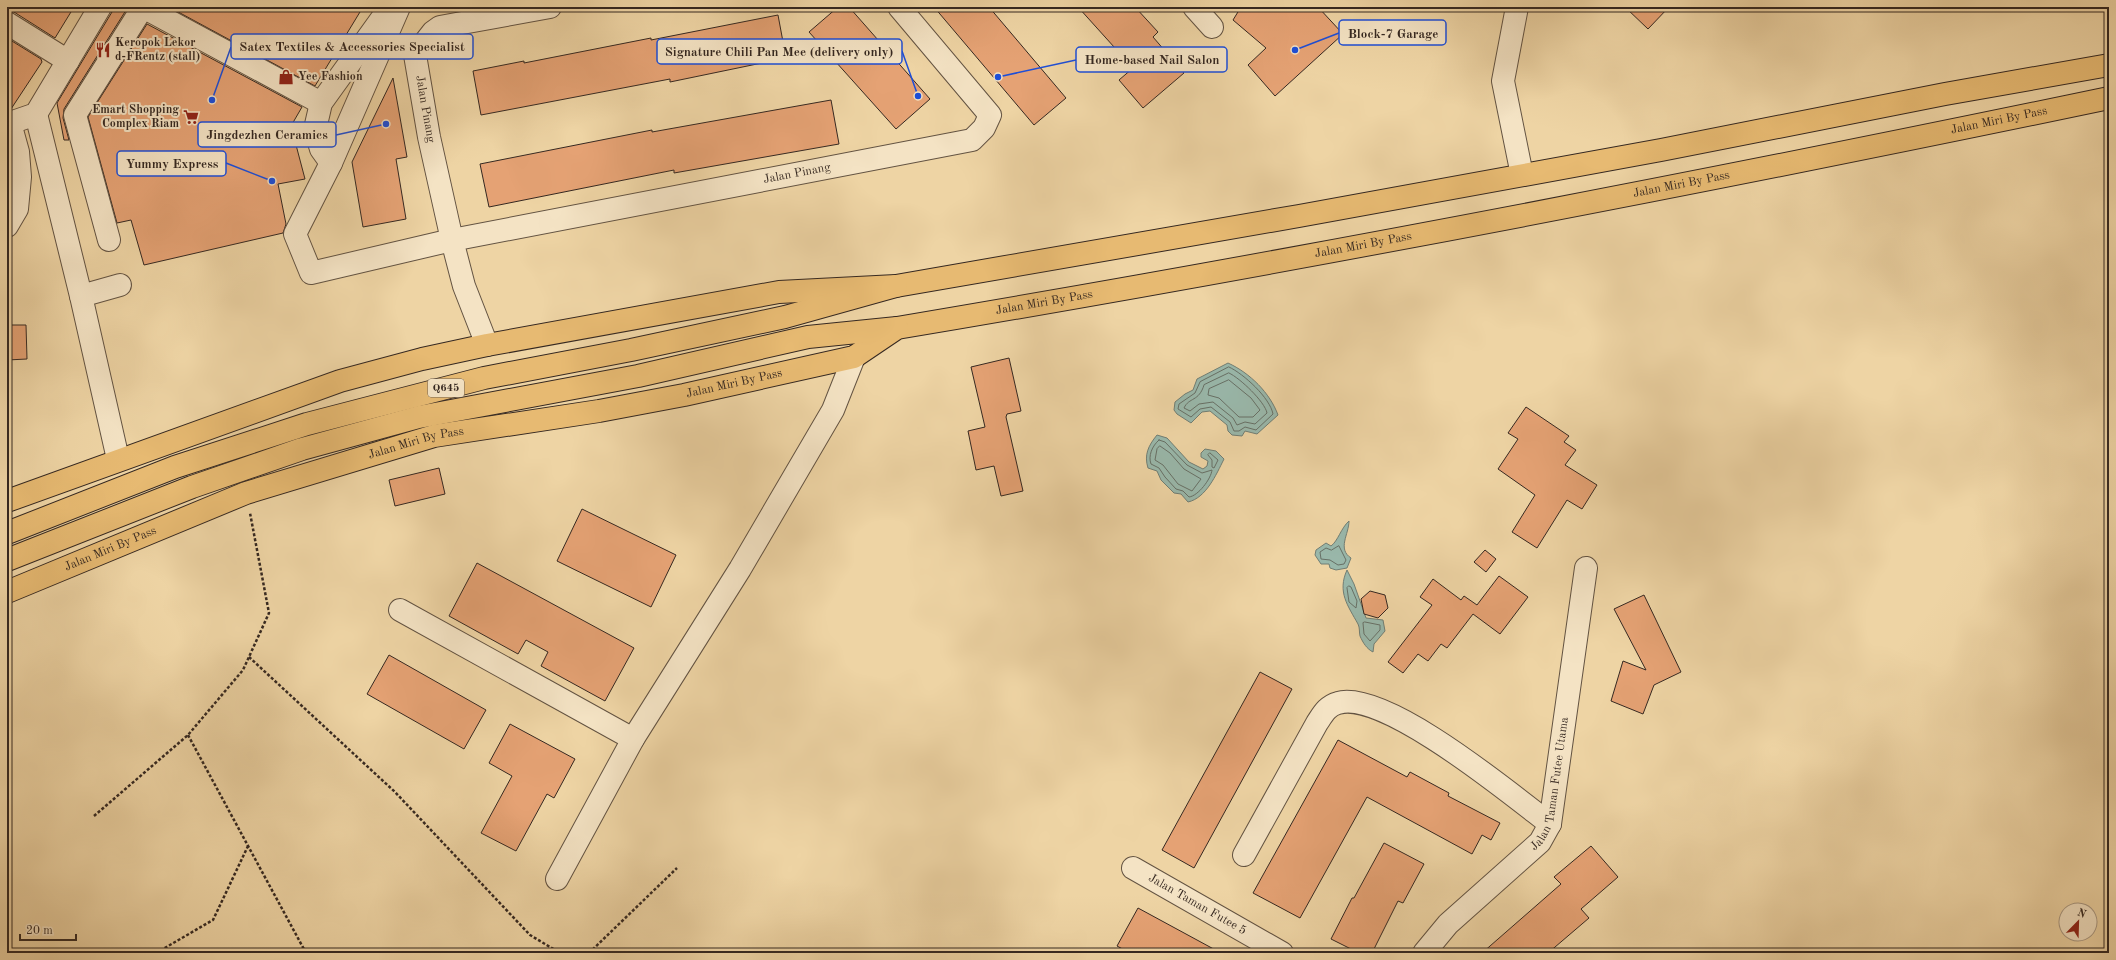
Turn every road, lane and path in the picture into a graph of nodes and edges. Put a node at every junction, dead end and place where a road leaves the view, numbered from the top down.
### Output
1 (100, 7) edge
2 (391, 7) edge
3 (399, 7) edge
4 (550, 7) edge
5 (899, 7) edge
6 (1194, 7) edge
7 (1517, 7) edge
8 (7, 23) edge
9 (1212, 27) dead end
10 (383, 42) junction
11 (415, 56) junction
12 (68, 61) junction
13 (2109, 65) edge
14 (2109, 98) edge
15 (321, 103) junction
16 (36, 114) junction
17 (8, 122) edge
18 (331, 163) junction
19 (1522, 175) junction
20 (7, 226) edge
21 (109, 240) dead end
22 (452, 240) junction
23 (120, 285) dead end
24 (896, 286) junction
25 (81, 296) junction
26 (897, 328) junction
27 (487, 345) junction
28 (854, 357) junction
29 (118, 459) junction
30 (246, 493) junction
31 (7, 501) edge
32 (7, 532) edge
33 (7, 560) edge
34 (1586, 568) dead end
35 (7, 592) edge
36 (400, 610) dead end
37 (249, 657) junction
38 (188, 735) junction
39 (634, 739) junction
40 (94, 816) dead end
41 (1550, 824) junction
42 (248, 845) junction
43 (1244, 855) dead end
44 (677, 868) dead end
45 (1133, 868) dead end
46 (557, 879) dead end
47 (156, 953) edge
48 (306, 953) edge
49 (560, 953) edge
50 (588, 953) edge
51 (1282, 953) edge
52 (1424, 953) edge

1 - 12 street
2 - 15 street
3 - 10 street
4 - 11 street
5 - 22 street, Jalan Pinang
6 - 9 street
7 - 19 street
8 - 12 street
10 - 11 street
10 - 18 street
11 - 22 street, Jalan Pinang
12 - 16 street
13 - 19 main road, Q645
14 - 26 main road, Jalan Miri By Pass / Q645
15 - 18 street
15 - 21 street
16 - 17 street
16 - 25 street
17 - 20 street
18 - 22 street
19 - 24 main road, Q645
22 - 27 street, Jalan Pinang
23 - 25 street
24 - 27 main road, Q645
24 - 32 main road, Q645
25 - 29 street
26 - 28 main road, Jalan Miri By Pass / Q645
26 - 33 main road, Q645
27 - 29 main road, Q645
28 - 30 main road, Jalan Miri By Pass / Q645
28 - 39 street
29 - 31 main road, Q645
30 - 35 main road, Jalan Miri By Pass / Q645
30 - 37 path
34 - 41 street, Jalan Taman Futee Utama
36 - 39 street
37 - 38 path
37 - 49 path
38 - 40 path
38 - 42 path
39 - 46 street
41 - 43 street
41 - 52 street, Jalan Taman Futee Utama
42 - 47 path
42 - 48 path
44 - 50 path
45 - 51 street, Jalan Taman Futee 5

